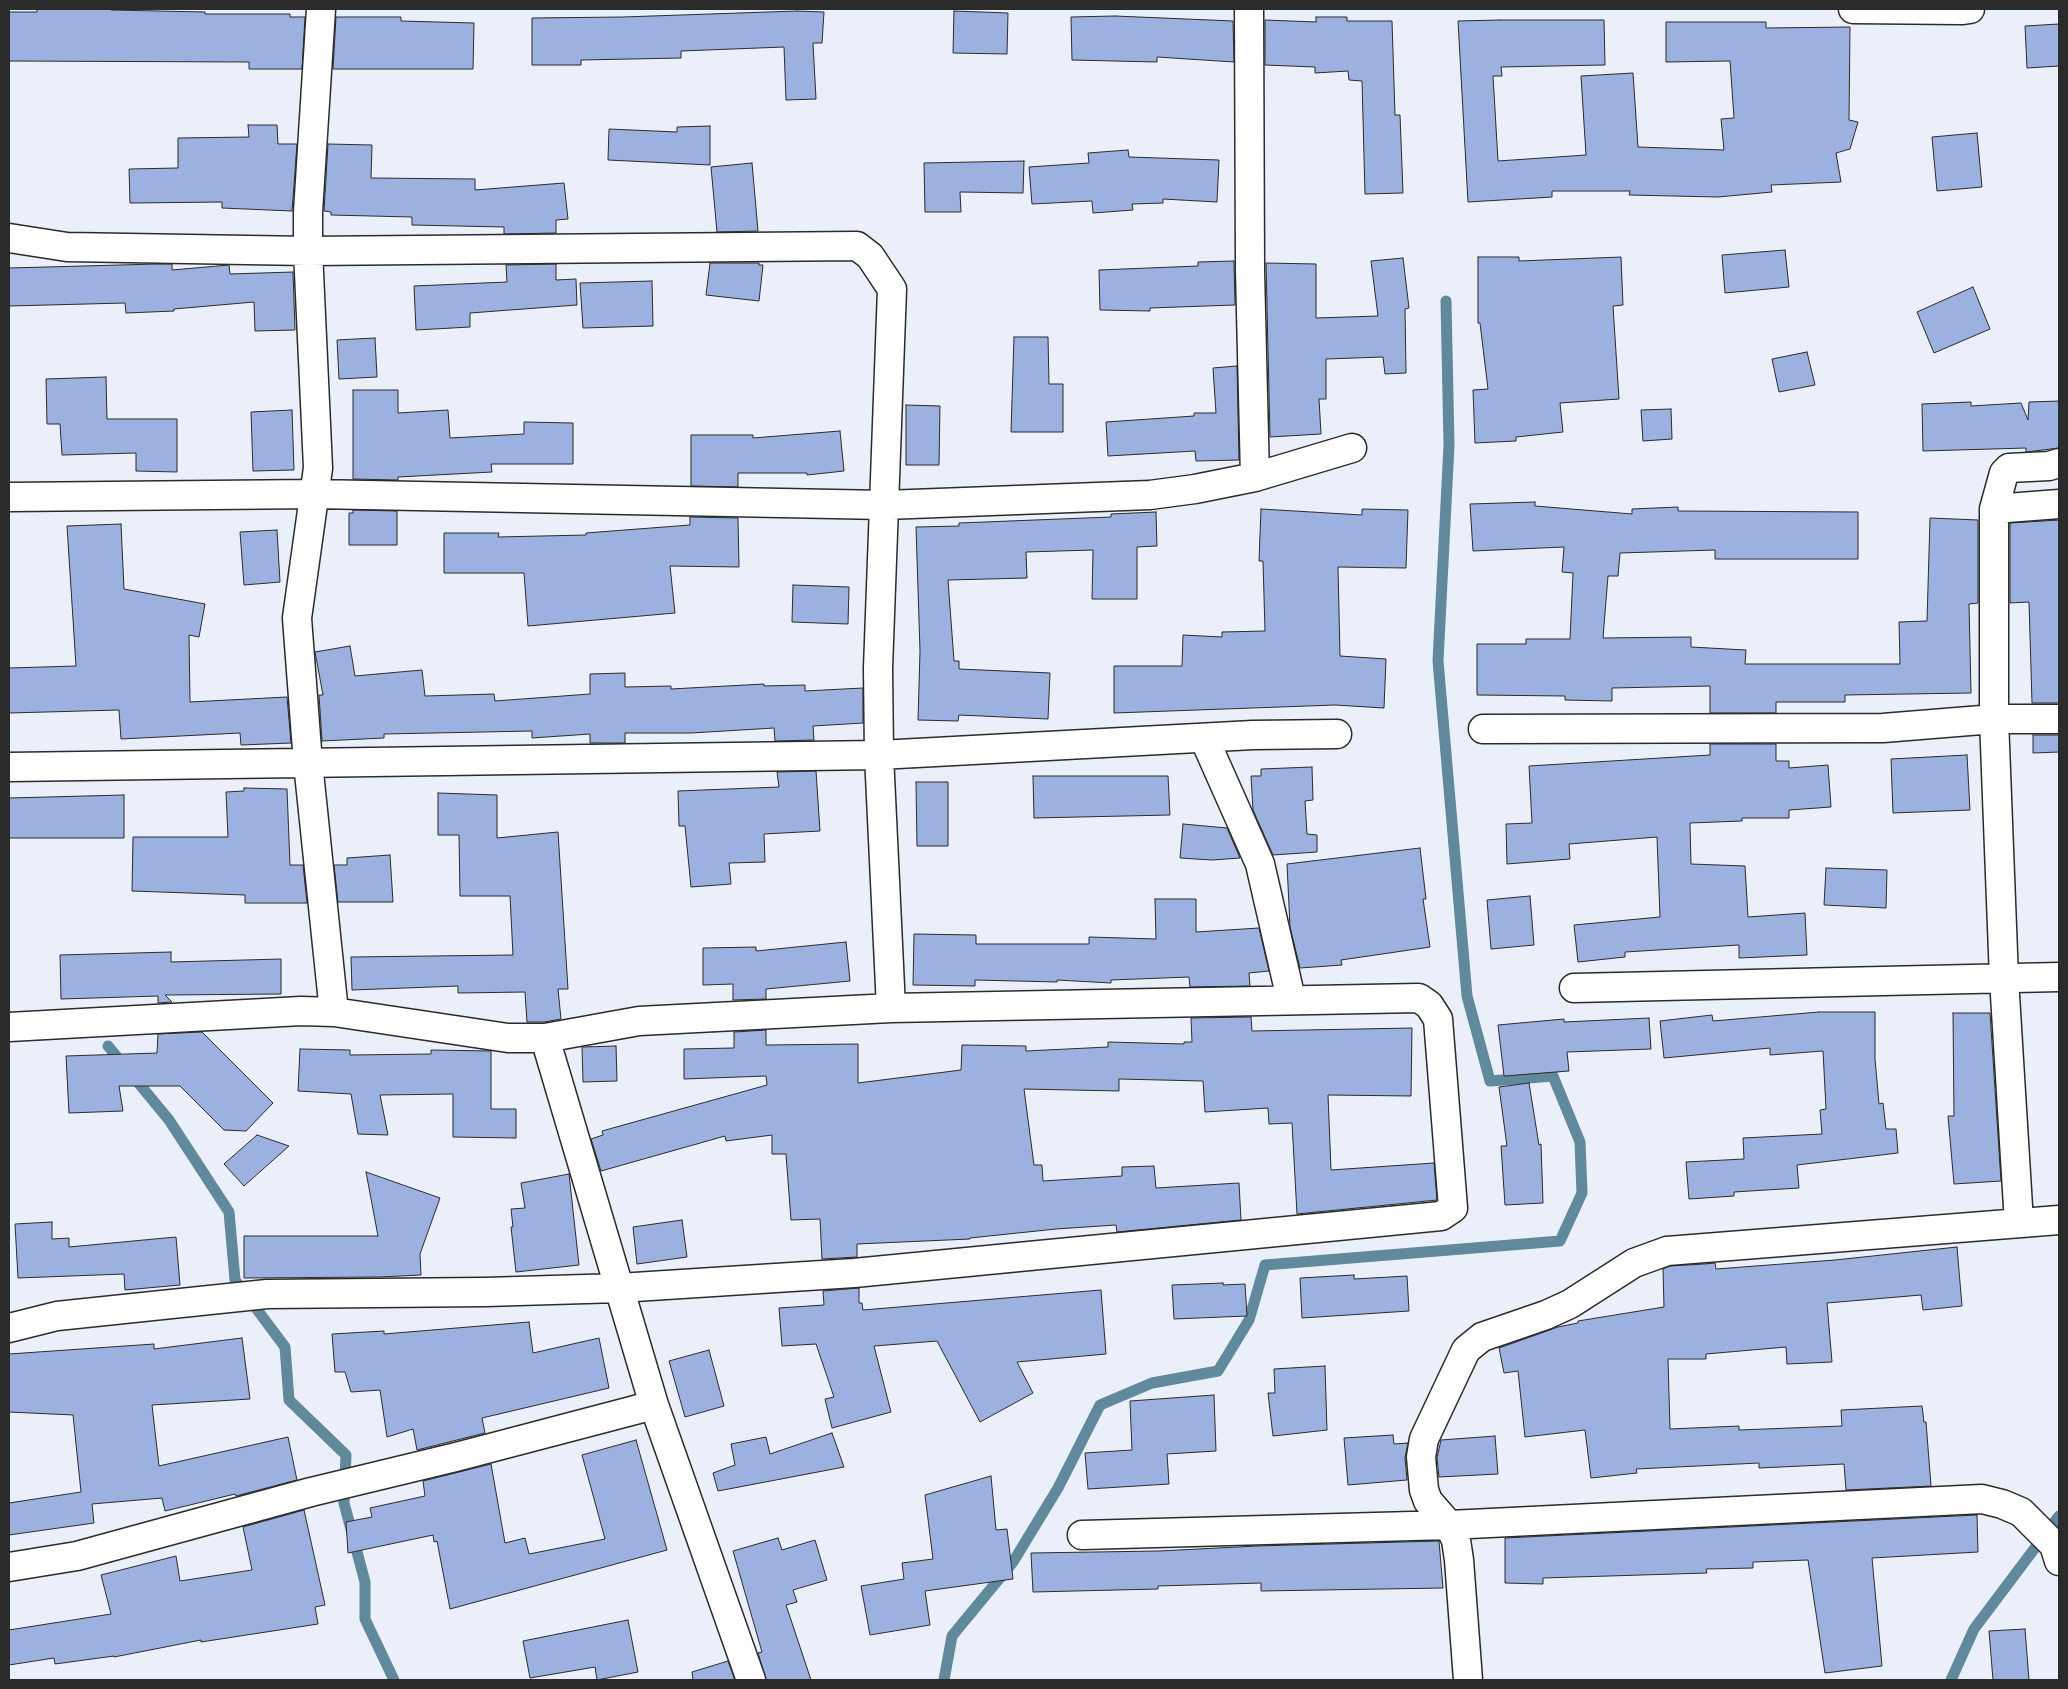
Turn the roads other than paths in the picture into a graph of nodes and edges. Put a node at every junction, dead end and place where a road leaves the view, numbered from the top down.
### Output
1 (320, 9) edge
2 (1249, 9) edge
3 (1853, 9) edge
4 (1970, 9) edge
5 (9, 238) edge
6 (308, 251) junction
7 (1352, 448) dead end
8 (2059, 463) edge
9 (1255, 477) junction
10 (314, 494) junction
11 (9, 497) edge
12 (2059, 504) edge
13 (886, 505) junction
14 (1994, 509) junction
15 (1994, 719) junction
16 (2059, 719) edge
17 (1483, 729) dead end
18 (1337, 734) dead end
19 (1204, 738) junction
20 (879, 755) junction
21 (308, 764) junction
22 (9, 767) edge
23 (2059, 977) edge
24 (2004, 979) junction
25 (1574, 988) dead end
26 (1291, 999) junction
27 (891, 1008) junction
28 (334, 1012) junction
29 (9, 1027) edge
30 (545, 1038) junction
31 (2059, 1220) edge
32 (2019, 1223) junction
33 (619, 1288) junction
34 (9, 1328) edge
35 (654, 1405) junction
36 (1449, 1525) junction
37 (1082, 1535) dead end
38 (2050, 1544) edge
39 (9, 1567) edge
40 (751, 1680) edge
41 (1468, 1680) edge

1 - 6 street
2 - 9 street
3 - 4 street
5 - 6 street
6 - 10 street
6 - 13 street
7 - 9 street
8 - 14 street
9 - 13 street
10 - 11 street
10 - 13 street
10 - 21 street
12 - 14 street
13 - 20 street
14 - 15 street
15 - 16 street
15 - 17 street
15 - 24 street
18 - 19 street
19 - 20 street
19 - 26 street
20 - 21 street
20 - 27 street
21 - 22 street
21 - 28 street
23 - 24 street
24 - 25 street
24 - 32 street
26 - 27 street
26 - 33 street
27 - 30 street
28 - 29 street
28 - 30 street
30 - 33 street
31 - 32 street
32 - 36 street
33 - 34 street
33 - 35 street
35 - 39 street
35 - 40 street
36 - 37 street
36 - 38 street
36 - 41 street

